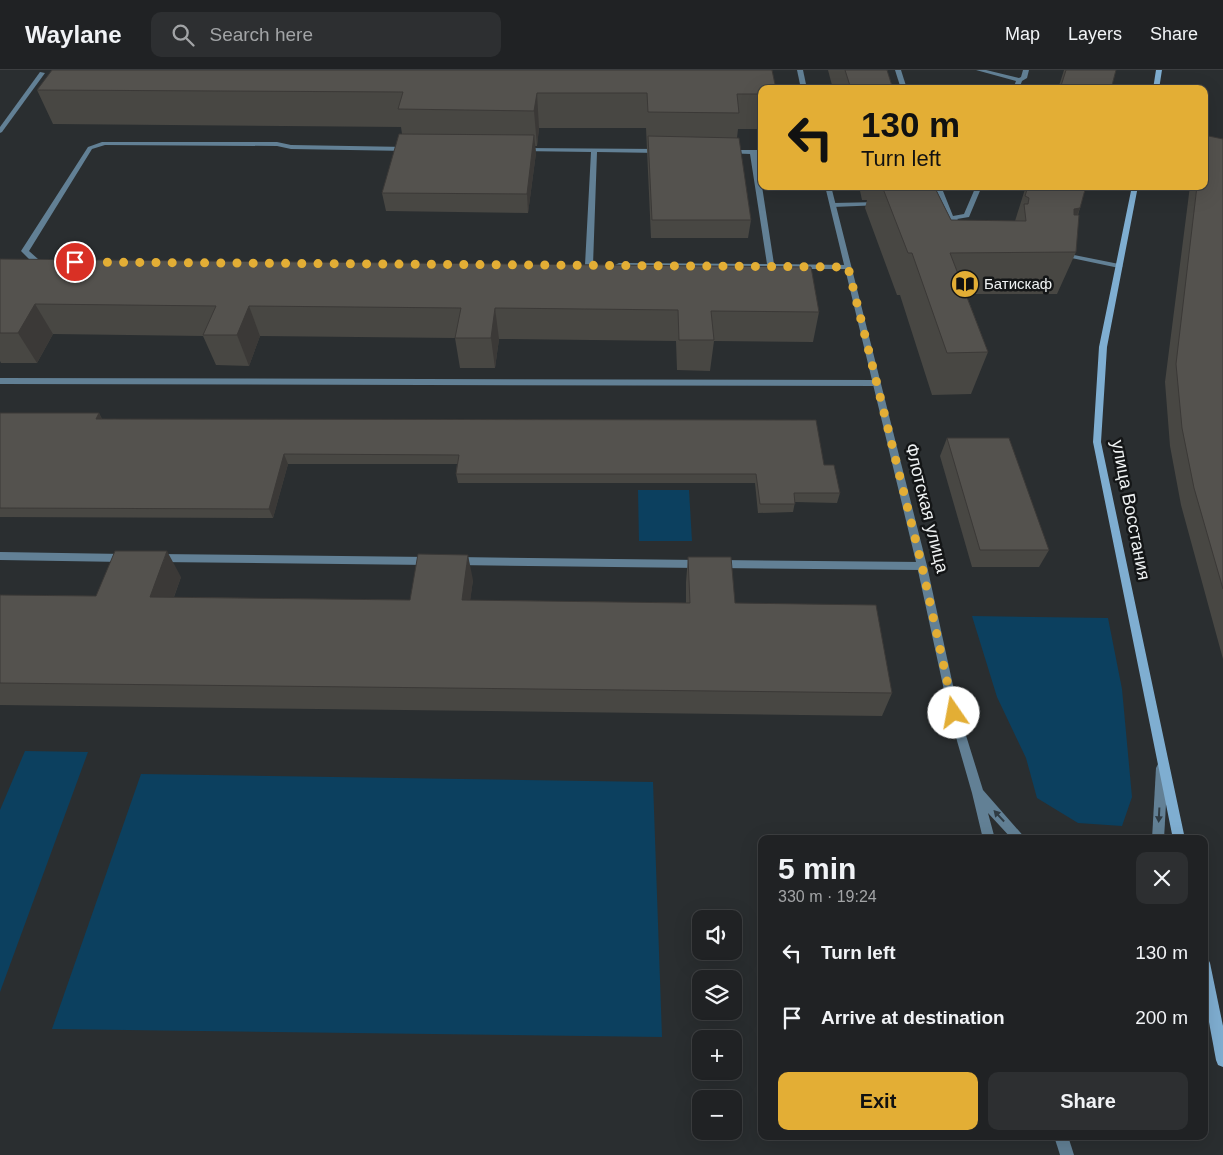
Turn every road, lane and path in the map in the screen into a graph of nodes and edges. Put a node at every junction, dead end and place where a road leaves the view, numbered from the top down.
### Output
1 (800, 70) edge
2 (898, 70) edge
3 (979, 70) edge
4 (1026, 70) edge
5 (1159, 70) edge
6 (42, 74) dead end
7 (1019, 80) junction
8 (803, 85) edge
9 (903, 85) edge
10 (1017, 85) edge
11 (1157, 85) edge
12 (0, 130) edge
13 (418, 149) edge
14 (515, 150) edge
15 (594, 150) junction
16 (673, 151) edge
17 (723, 152) edge
18 (753, 152) junction
19 (758, 152) edge
20 (758, 184) edge
21 (759, 190) edge
22 (829, 190) edge
23 (940, 190) edge
24 (978, 190) edge
25 (1134, 190) edge
26 (944, 202) junction
27 (916, 203) edge
28 (889, 204) edge
29 (832, 205) junction
30 (951, 218) junction
31 (968, 233) edge
32 (1062, 254) edge
33 (56, 262) edge
34 (580, 265) edge
35 (589, 265) junction
36 (599, 265) edge
37 (608, 265) edge
38 (771, 266) junction
39 (1119, 266) junction
40 (848, 267) junction
41 (0, 381) edge
42 (877, 383) junction
43 (0, 556) edge
44 (922, 566) junction
45 (1163, 757) junction
46 (978, 793) junction
47 (988, 835) edge
48 (1016, 835) edge
49 (1158, 835) edge
50 (1178, 835) edge
51 (1208, 983) edge
52 (1223, 1060) edge
53 (1062, 1140) edge
54 (1066, 1155) edge

1 - 8 street
2 - 9 street
3 - 7 street
4 - 7 street
5 - 11 street
6 - 12 street
7 - 10 street
13 - 33 street
14 - 15 street
15 - 16 street
15 - 35 street
17 - 18 street
18 - 19 street
18 - 20 street
21 - 38 street
22 - 29 street, Флотская улица
23 - 26 street
24 - 30 street
25 - 39 street, улица Восстания
26 - 27 street
26 - 30 street
28 - 29 street
29 - 40 street, Флотская улица
30 - 31 street
32 - 39 street
34 - 35 street
35 - 36 street
37 - 38 street
38 - 40 street
39 - 45 street, улица Восстания
40 - 42 street, Флотская улица
41 - 42 street
42 - 44 street, Флотская улица
43 - 44 street
44 - 46 street, Флотская улица
45 -> 49 street
45 - 50 street, улица Восстания
46 - 47 street, Флотская улица
48 -> 46 street
51 - 52 street
53 - 54 street

